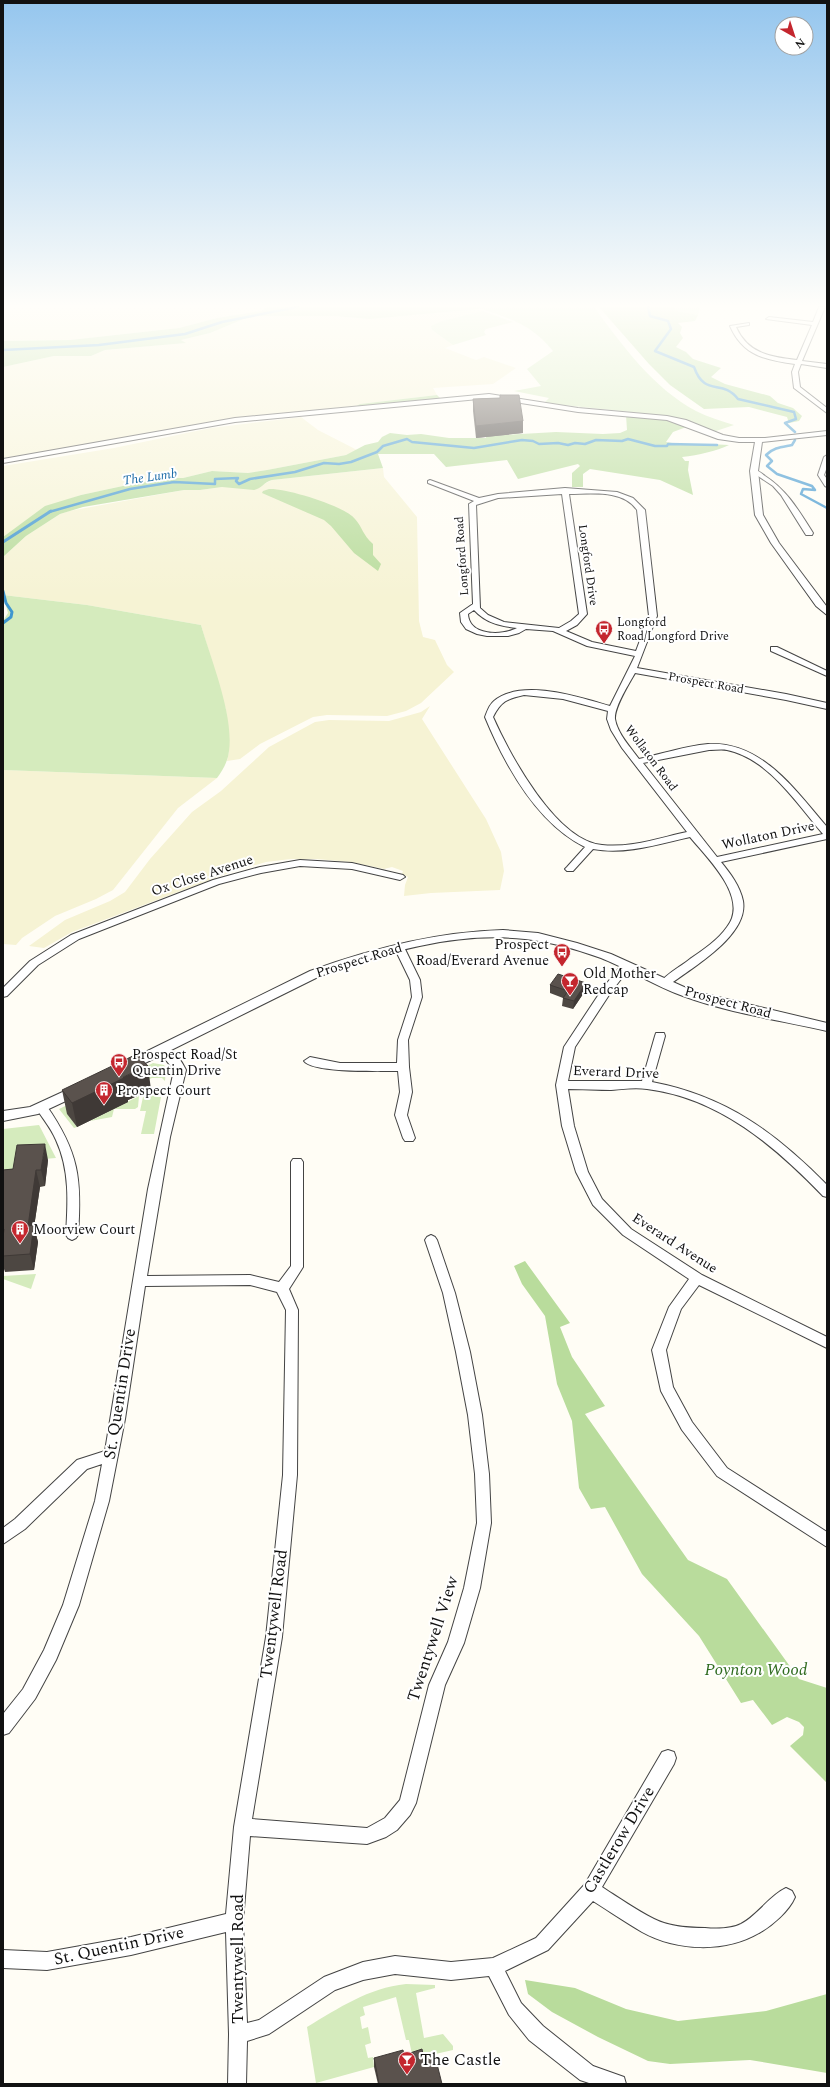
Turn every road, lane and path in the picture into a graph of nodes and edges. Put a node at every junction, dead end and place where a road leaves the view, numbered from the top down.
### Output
1 (403, 404) edge
2 (542, 404) edge
3 (818, 404) edge
4 (827, 411) edge
5 (827, 433) edge
6 (759, 440) junction
7 (827, 457) edge
8 (3, 461) edge
9 (754, 471) junction
10 (430, 482) dead end
11 (827, 485) edge
12 (565, 490) junction
13 (478, 500) junction
14 (809, 533) dead end
15 (476, 605) junction
16 (827, 612) edge
17 (523, 628) junction
18 (560, 631) junction
19 (774, 649) dead end
20 (639, 654) junction
21 (632, 670) junction
22 (827, 674) edge
23 (827, 706) edge
24 (612, 709) junction
25 (637, 762) junction
26 (694, 833) junction
27 (827, 833) edge
28 (827, 836) edge
29 (591, 846) junction
30 (715, 860) junction
31 (570, 869) dead end
32 (395, 874) dead end
33 (399, 947) junction
34 (627, 965) junction
35 (664, 984) junction
36 (3, 994) edge
37 (827, 1027) edge
38 (660, 1036) dead end
39 (163, 1049) junction
40 (310, 1061) dead end
41 (403, 1067) junction
42 (114, 1073) edge
43 (94, 1082) edge
44 (562, 1085) junction
45 (646, 1085) junction
46 (42, 1108) junction
47 (3, 1116) edge
48 (409, 1138) dead end
49 (298, 1162) dead end
50 (827, 1192) edge
51 (72, 1235) dead end
52 (431, 1240) dead end
53 (697, 1278) junction
54 (138, 1281) junction
55 (282, 1288) junction
56 (827, 1343) edge
57 (110, 1455) junction
58 (3, 1537) edge
59 (827, 1540) edge
60 (4, 1725) edge
61 (668, 1758) dead end
62 (242, 1827) junction
63 (591, 1890) junction
64 (786, 1897) dead end
65 (234, 1920) junction
66 (3, 1959) edge
67 (494, 1968) junction
68 (238, 2034) junction
69 (237, 2084) edge
70 (617, 2084) edge

1 - 8 street
2 - 6 street
3 - 4 street
5 - 6 street
6 - 9 street
7 - 11 street
9 - 14 street
9 - 16 street
10 - 13 street
12 - 13 street, Longford Road
12 - 18 street, Longford Drive
12 - 20 street
13 - 15 street, Longford Road
15 - 17 street, Longford Road
15 - 17 street, Longford Road
17 - 18 street, Longford Road
18 - 20 street, Longford Road
19 - 22 street
20 - 21 street
21 - 23 street, Prospect Road
21 - 24 street
24 - 25 street, Wollaton Road
24 - 29 street
25 - 26 street, Wollaton Road
25 - 27 street
26 - 29 street
26 - 30 street, Wollaton Road
28 - 30 street, Wollaton Drive
29 - 31 street
30 - 35 street, Wollaton Road
32 - 36 street, Ox Close Avenue
33 - 34 street, Prospect Road
33 - 39 street, Prospect Road
33 - 41 street
34 - 35 street, Prospect Road
34 - 44 street, Everard Avenue
35 - 37 street, Prospect Road
38 - 45 street
39 - 42 street, Prospect Road
39 - 54 street, St. Quentin Drive
40 - 41 street
41 - 48 street
43 - 46 street
44 - 45 street, Everard Drive
44 - 53 street, Everard Avenue
45 - 50 street, Everard Drive
46 - 47 street
46 - 51 street
49 - 55 street
52 - 62 street, Twentywell View
53 - 56 street, Everard Avenue
53 - 59 street
54 - 55 street
54 - 57 street, St. Quentin Drive
55 - 62 street, Twentywell Road
57 - 58 street
57 - 60 street, St. Quentin Drive
61 - 63 street, Castlerow Drive
62 - 65 street, Twentywell Road
63 - 64 street
63 - 67 street, Castlerow Drive
65 - 66 street, St. Quentin Drive
65 - 68 street, Twentywell Road
67 - 68 street, Castlerow Drive
67 - 70 street
68 - 69 street, Twentywell Road

